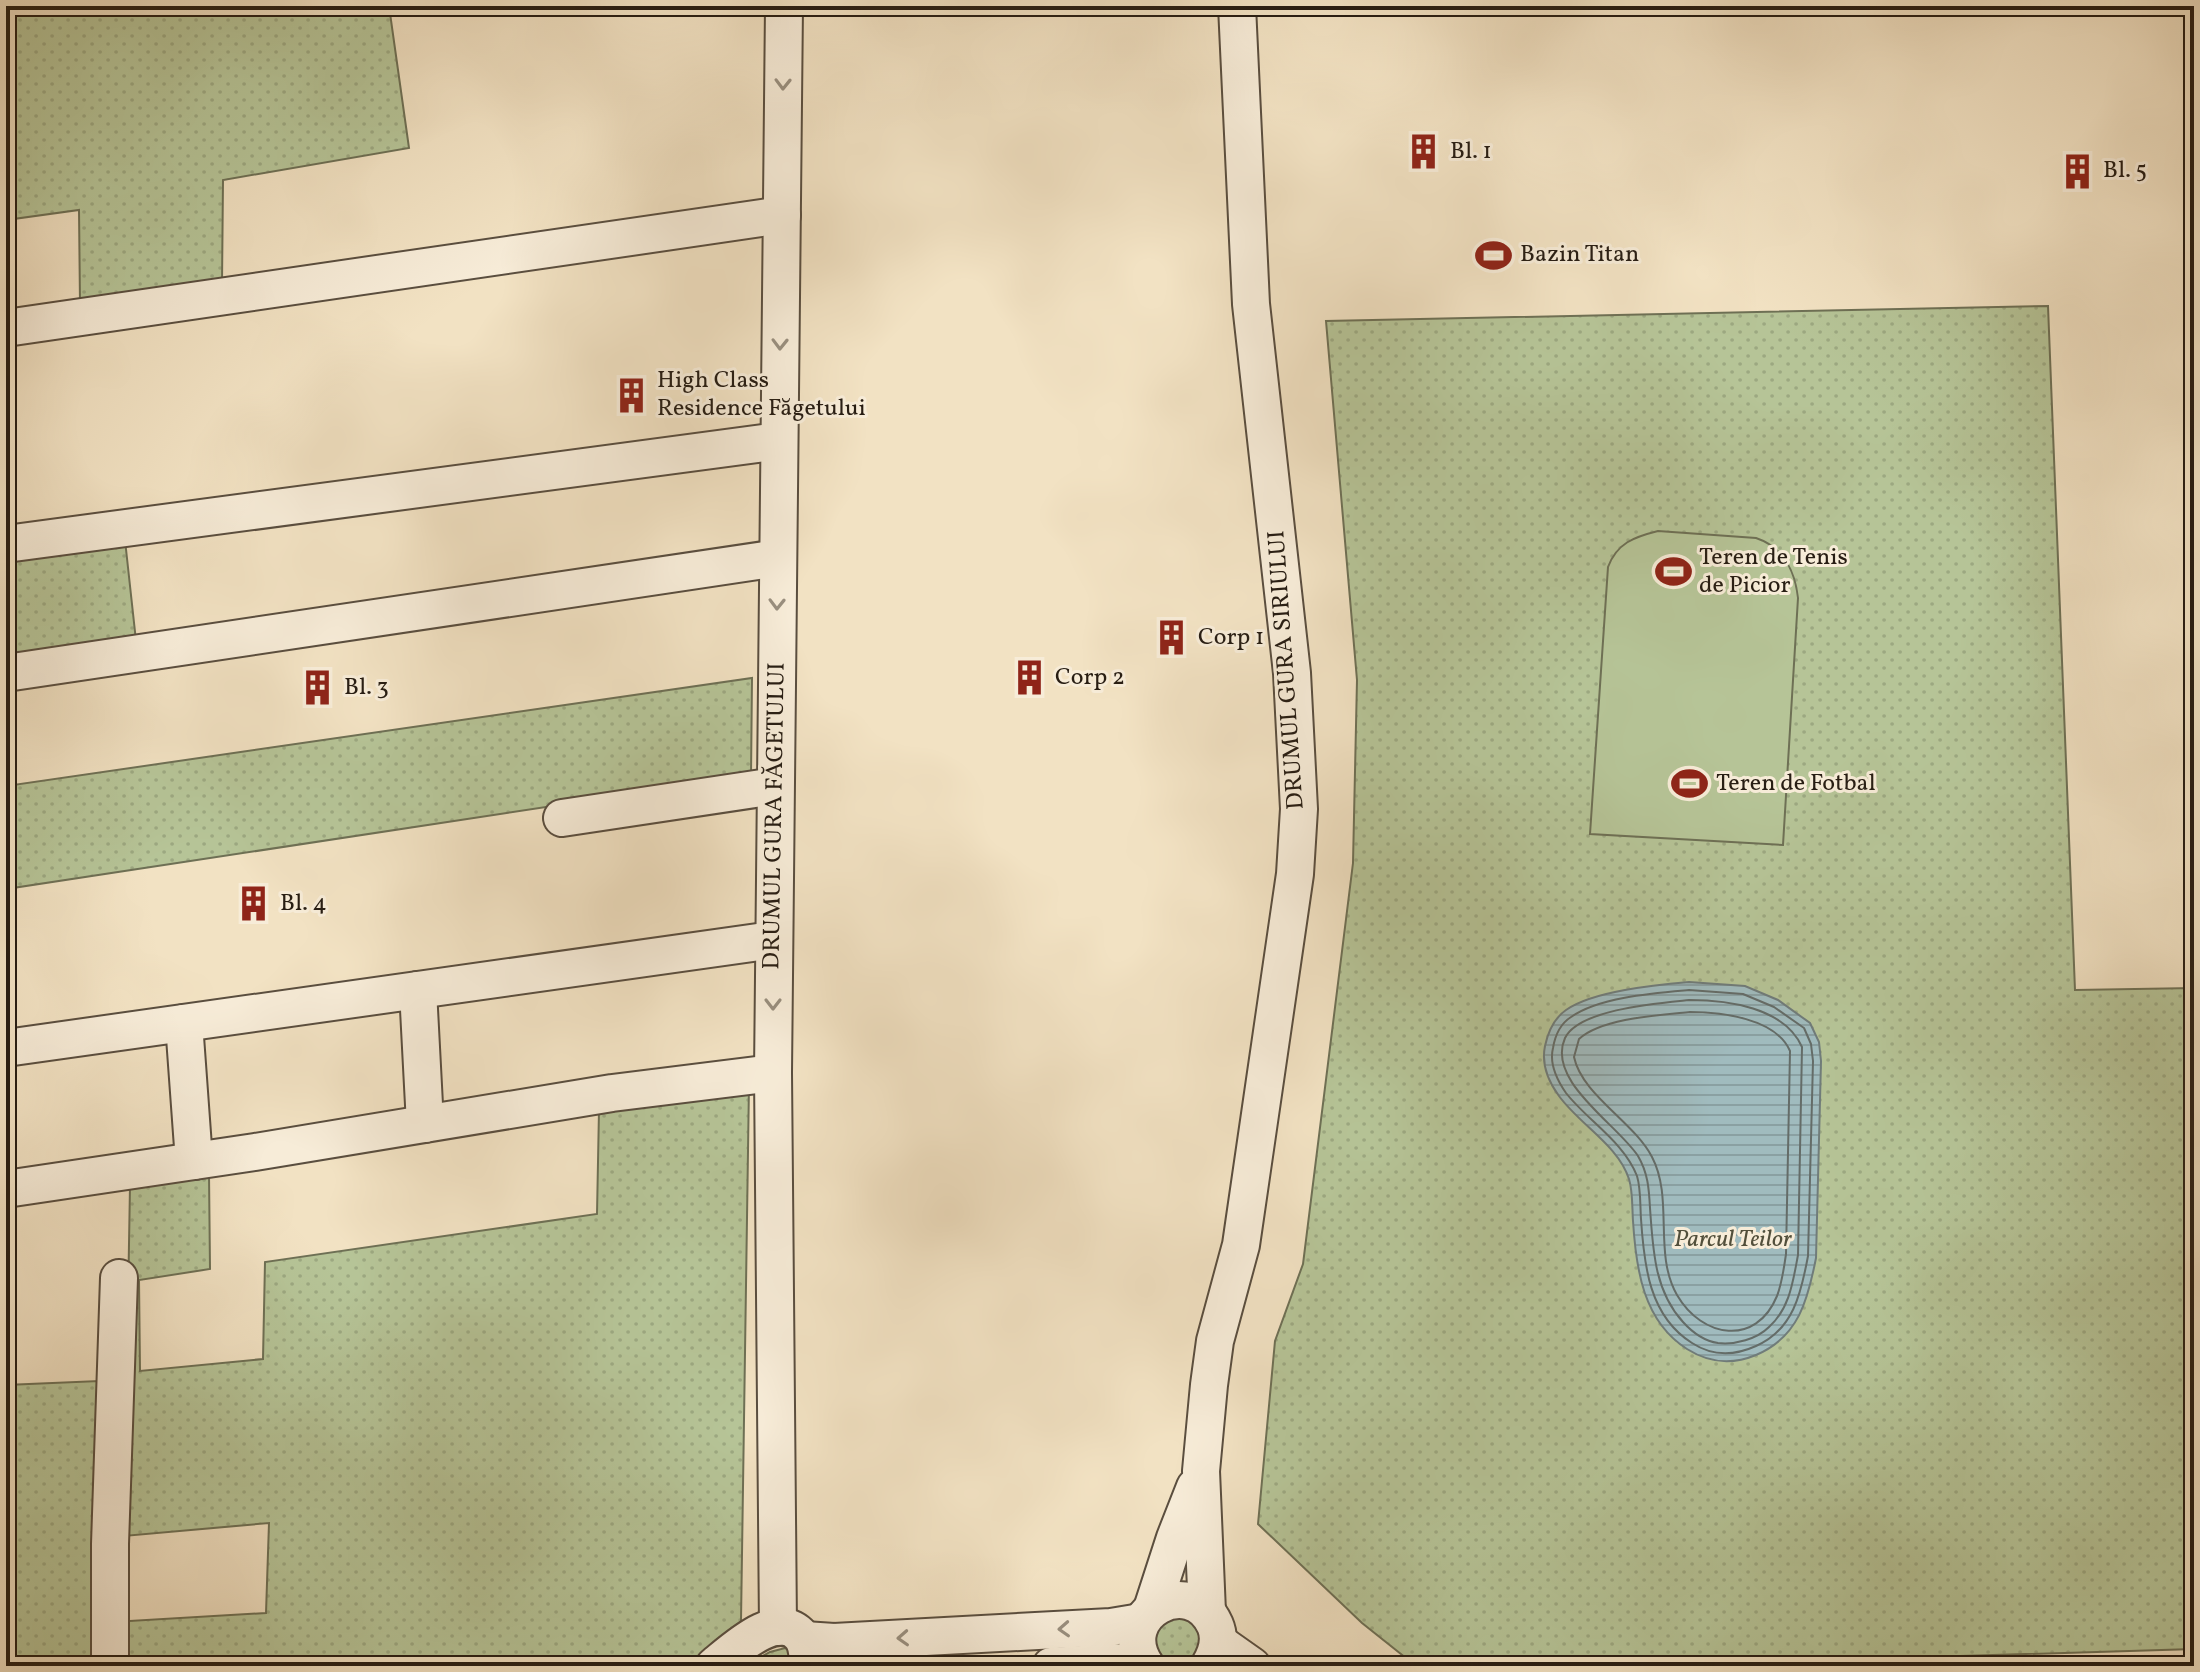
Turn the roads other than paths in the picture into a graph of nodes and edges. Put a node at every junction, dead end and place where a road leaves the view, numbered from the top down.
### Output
1 (784, 6) edge
2 (1237, 6) edge
3 (782, 215) junction
4 (6, 328) edge
5 (779, 441) junction
6 (6, 544) edge
7 (778, 558) junction
8 (6, 673) edge
9 (775, 786) junction
10 (562, 818) dead end
11 (773, 940) junction
12 (418, 990) junction
13 (184, 1023) junction
14 (6, 1048) edge
15 (773, 1073) junction
16 (425, 1124) junction
17 (194, 1161) junction
18 (6, 1189) edge
19 (119, 1278) dead end
20 (1201, 1471) junction
21 (1147, 1615) junction
22 (1211, 1640) edge
23 (797, 1644) edge
24 (1145, 1665) edge
25 (110, 1666) edge
26 (714, 1666) edge
27 (1051, 1666) edge
28 (1252, 1666) edge

1 -> 3 street, DRUMUL GURA FĂGETULUI
2 - 20 street, DRUMUL GURA SIRIULUI
3 - 4 street
3 -> 5 street, DRUMUL GURA FĂGETULUI
5 - 6 street
5 - 7 street, DRUMUL GURA FĂGETULUI
7 - 8 street
7 -> 9 street, DRUMUL GURA FĂGETULUI
9 - 10 street
9 - 11 street, DRUMUL GURA FĂGETULUI
11 - 12 street
11 -> 15 street, DRUMUL GURA FĂGETULUI
12 - 13 street
12 - 16 street
13 - 14 street
13 - 17 street
15 - 16 street
15 - 23 street, DRUMUL GURA FĂGETULUI
16 - 17 street
17 - 18 street
19 - 25 street
20 - 21 street, DRUMUL GURA SIRIULUI
20 - 22 street, DRUMUL GURA SIRIULUI
21 - 22 street
21 -> 23 street
21 - 24 street
22 - 28 street
23 - 26 street
24 - 27 street

